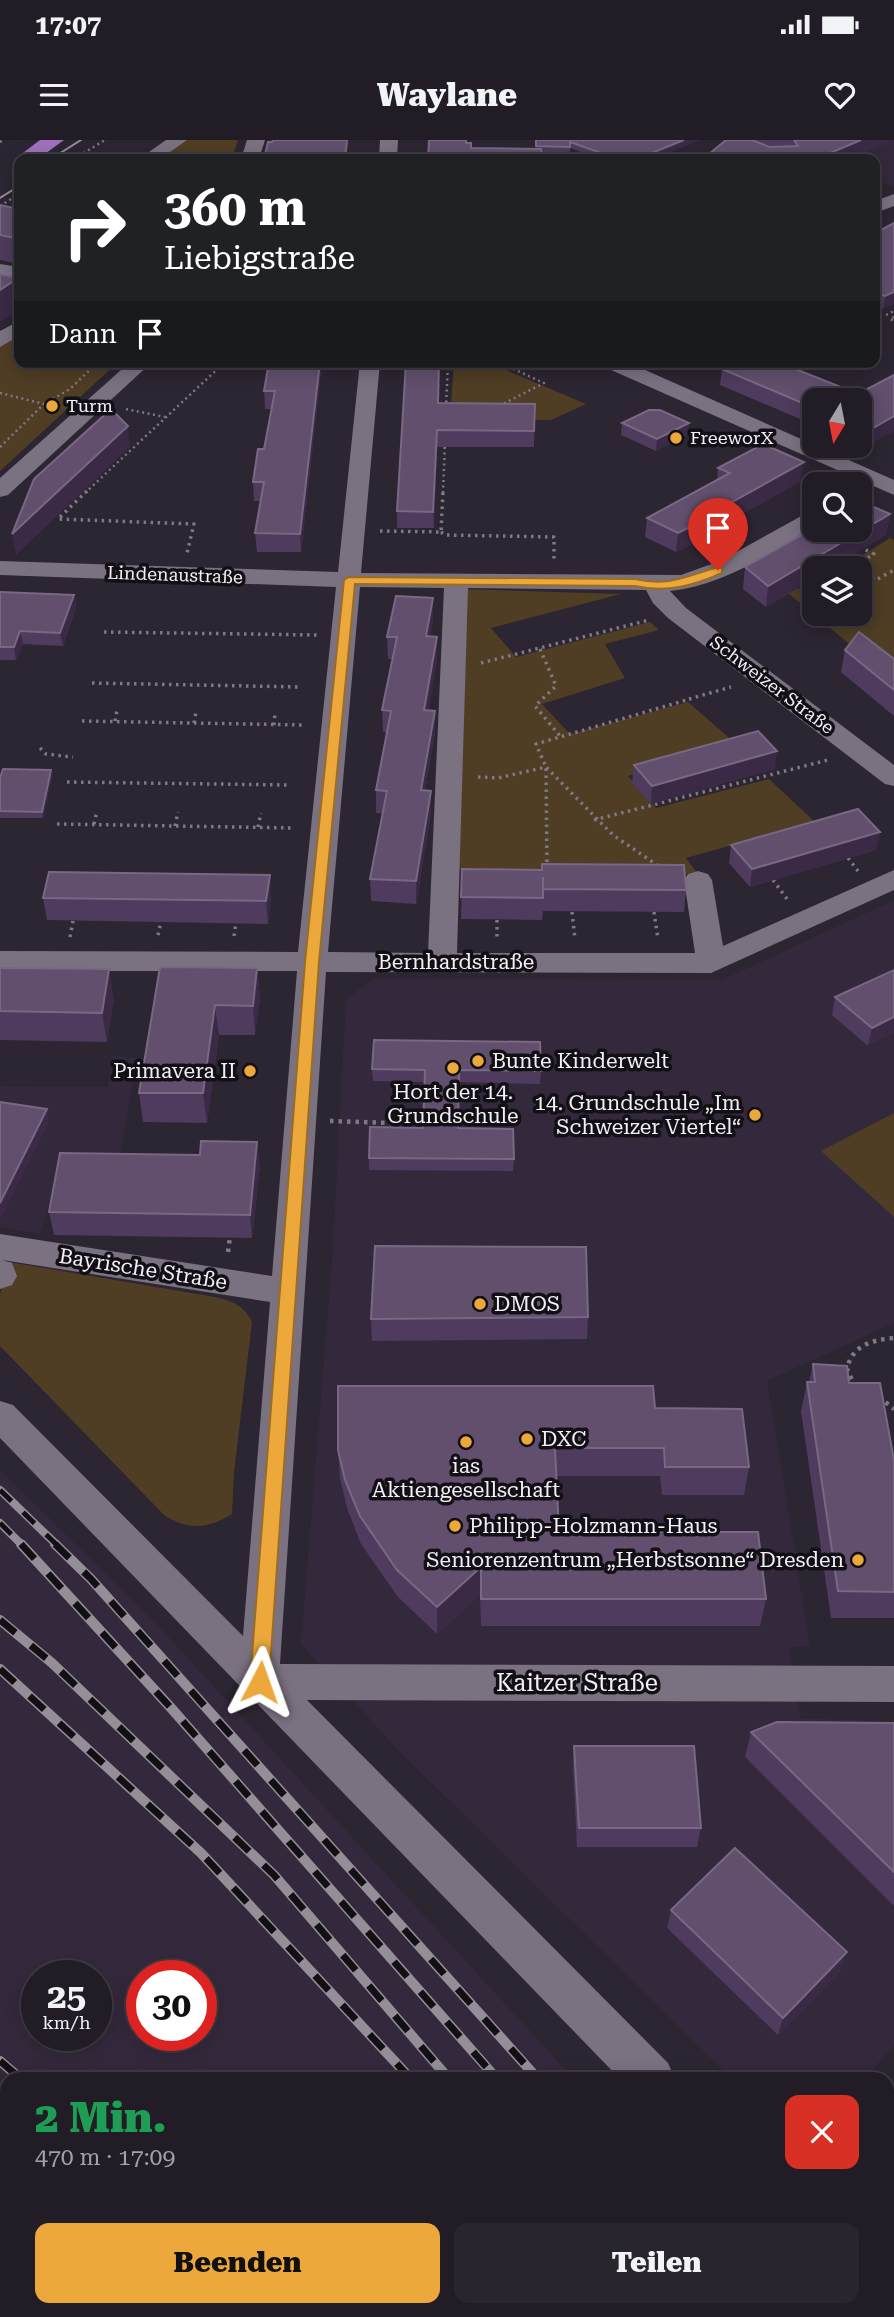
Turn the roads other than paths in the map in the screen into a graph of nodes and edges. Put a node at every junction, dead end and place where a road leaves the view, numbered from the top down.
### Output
1 (54, 140) edge
2 (178, 140) edge
3 (12, 152) edge
4 (156, 154) edge
5 (135, 368) edge
6 (369, 368) edge
7 (623, 368) edge
8 (881, 481) edge
9 (0, 490) edge
10 (802, 523) edge
11 (0, 568) edge
12 (349, 580) junction
13 (456, 580) junction
14 (656, 587) junction
15 (894, 778) edge
16 (894, 879) edge
17 (698, 880) road end
18 (0, 961) edge
19 (312, 962) junction
20 (442, 962) junction
21 (711, 963) junction
22 (0, 1247) edge
23 (286, 1291) junction
24 (0, 1415) edge
25 (260, 1682) junction
26 (894, 1684) edge
27 (645, 2072) edge

1 - 3 main road
2 - 4 street
5 - 9 street
6 - 12 street
7 - 8 street
10 - 14 street, Lindenaustraße
11 - 12 street, Lindenaustraße
12 - 13 street, Lindenaustraße
12 - 19 street
13 - 14 street, Lindenaustraße
13 - 20 street
14 - 15 street, Schweizer Straße
16 - 21 street, Bernhardstraße
17 - 21 street
18 - 19 street, Bernhardstraße
19 - 20 street, Bernhardstraße
19 - 23 street
20 - 21 street, Bernhardstraße
22 - 23 street, Bayrische Straße
23 - 25 street
24 - 25 street
25 - 26 street, Kaitzer Straße
25 - 27 street

